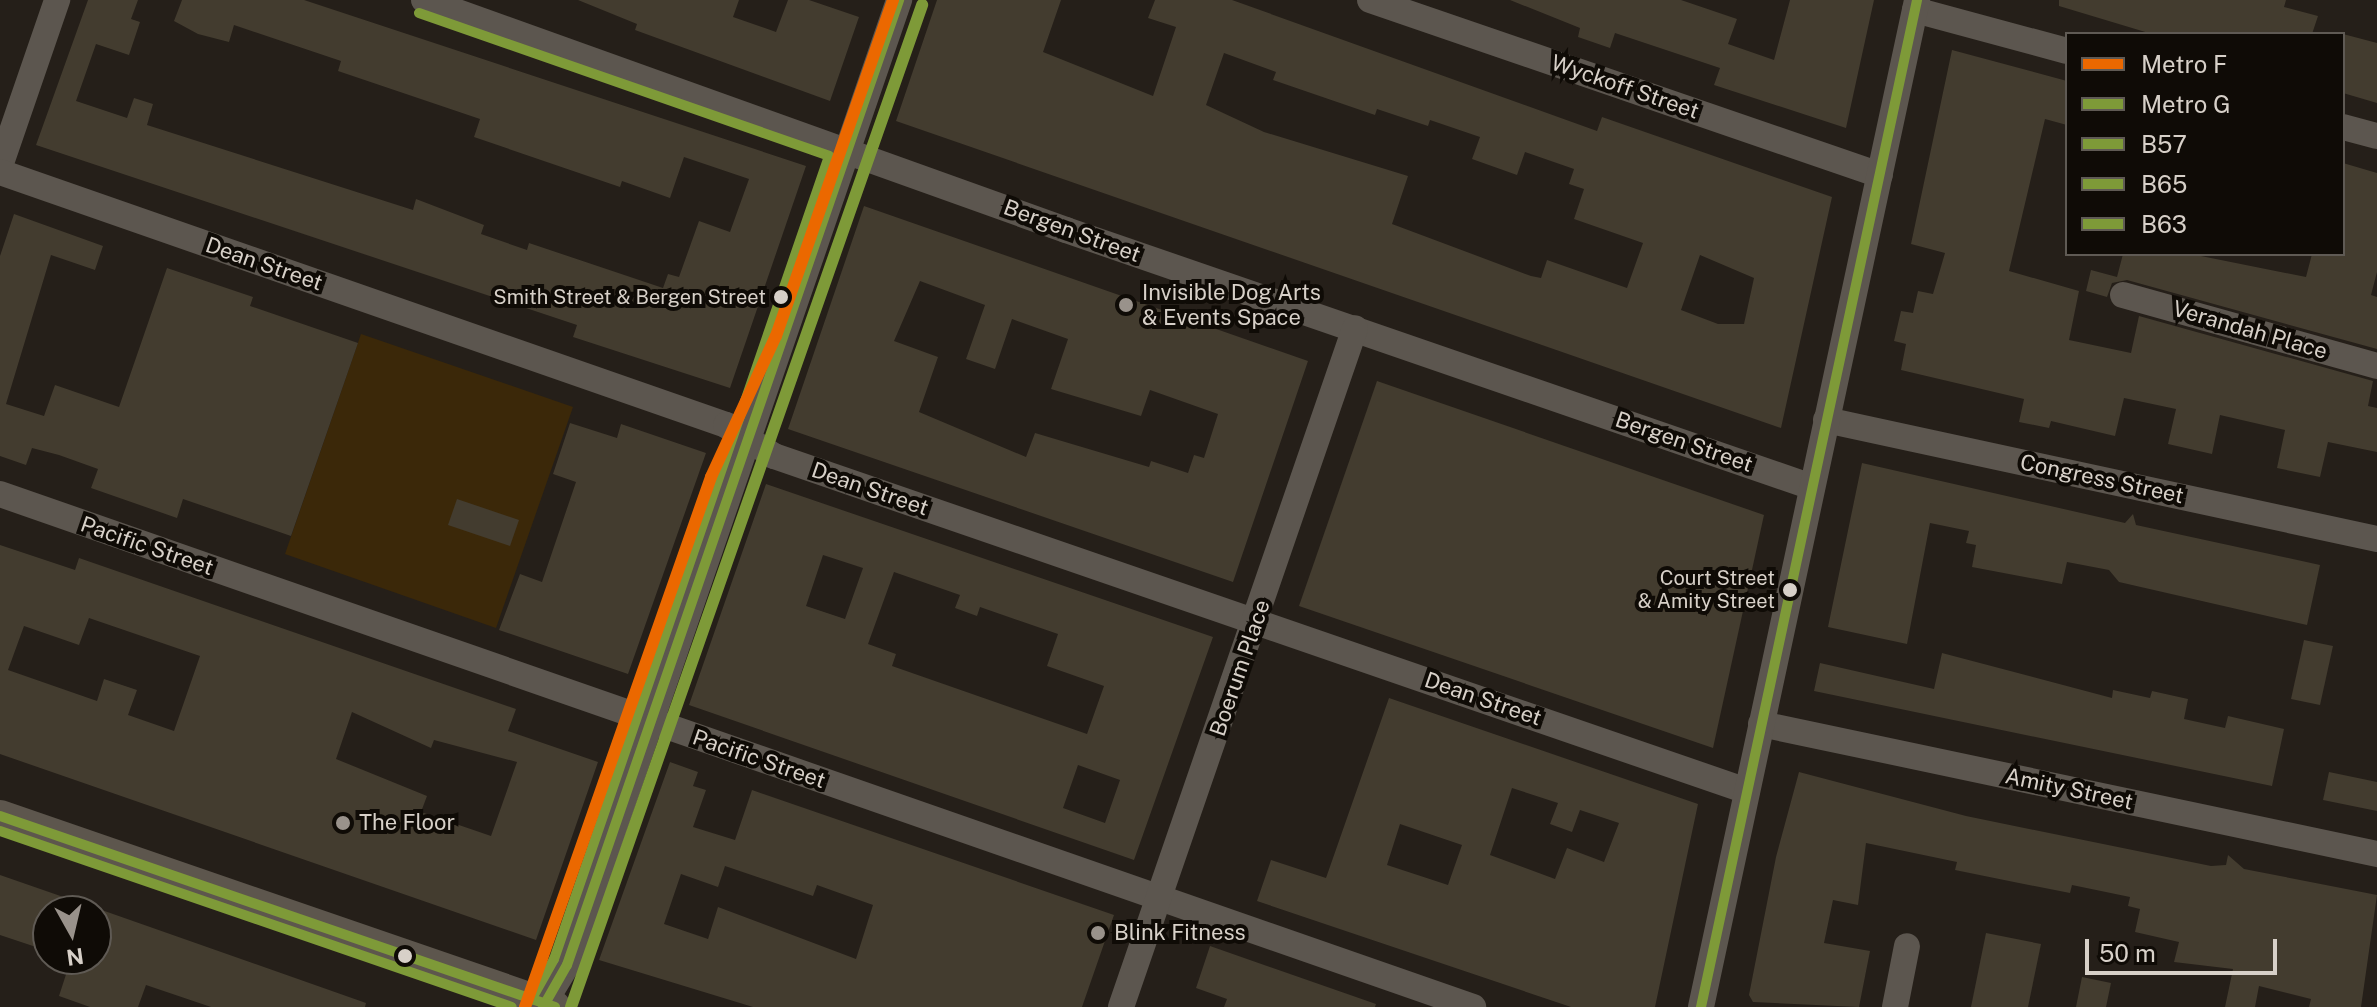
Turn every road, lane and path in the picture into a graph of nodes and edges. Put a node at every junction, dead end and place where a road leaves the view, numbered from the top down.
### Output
1 (57, 0) edge
2 (424, 0) edge
3 (899, 0) edge
4 (1370, 0) edge
5 (1916, 5) edge
6 (2065, 50) edge
7 (2345, 128) edge
8 (2377, 136) edge
9 (847, 147) junction
10 (0, 169) edge
11 (1880, 175) junction
12 (2123, 295) dead end
13 (1355, 328) junction
14 (2377, 366) edge
15 (1826, 420) junction
16 (746, 438) junction
17 (1812, 487) junction
18 (0, 494) edge
19 (2377, 539) edge
20 (1257, 621) junction
21 (649, 720) junction
22 (1761, 724) junction
23 (1747, 791) junction
24 (0, 816) edge
25 (2377, 854) edge
26 (1159, 900) junction
27 (1907, 946) dead end
28 (547, 1006) edge
29 (1121, 1007) edge
30 (1473, 1007) edge
31 (1701, 1007) edge
32 (1895, 1007) edge

1 - 10 street
2 - 9 street, Bergen Street
3 - 9 street
4 - 11 street, Wyckoff Street
5 - 6 street
5 - 11 street
7 - 8 street
9 - 13 street, Bergen Street
9 - 16 street
10 - 16 street, Dean Street
11 - 15 street
12 - 14 street, Verandah Place
13 - 17 street, Bergen Street
13 - 20 street, Boerum Place
15 - 17 street
15 - 19 street, Congress Street
16 - 20 street, Dean Street
16 - 21 street
17 - 22 street
18 - 21 street, Pacific Street
20 - 23 street, Dean Street
20 - 26 street, Boerum Place
21 - 26 street, Pacific Street
21 - 28 street
22 - 23 street
22 - 25 street, Amity Street
23 - 31 street
24 - 28 main road
26 - 29 street, Boerum Place
26 - 30 street, Pacific Street
27 - 32 street

